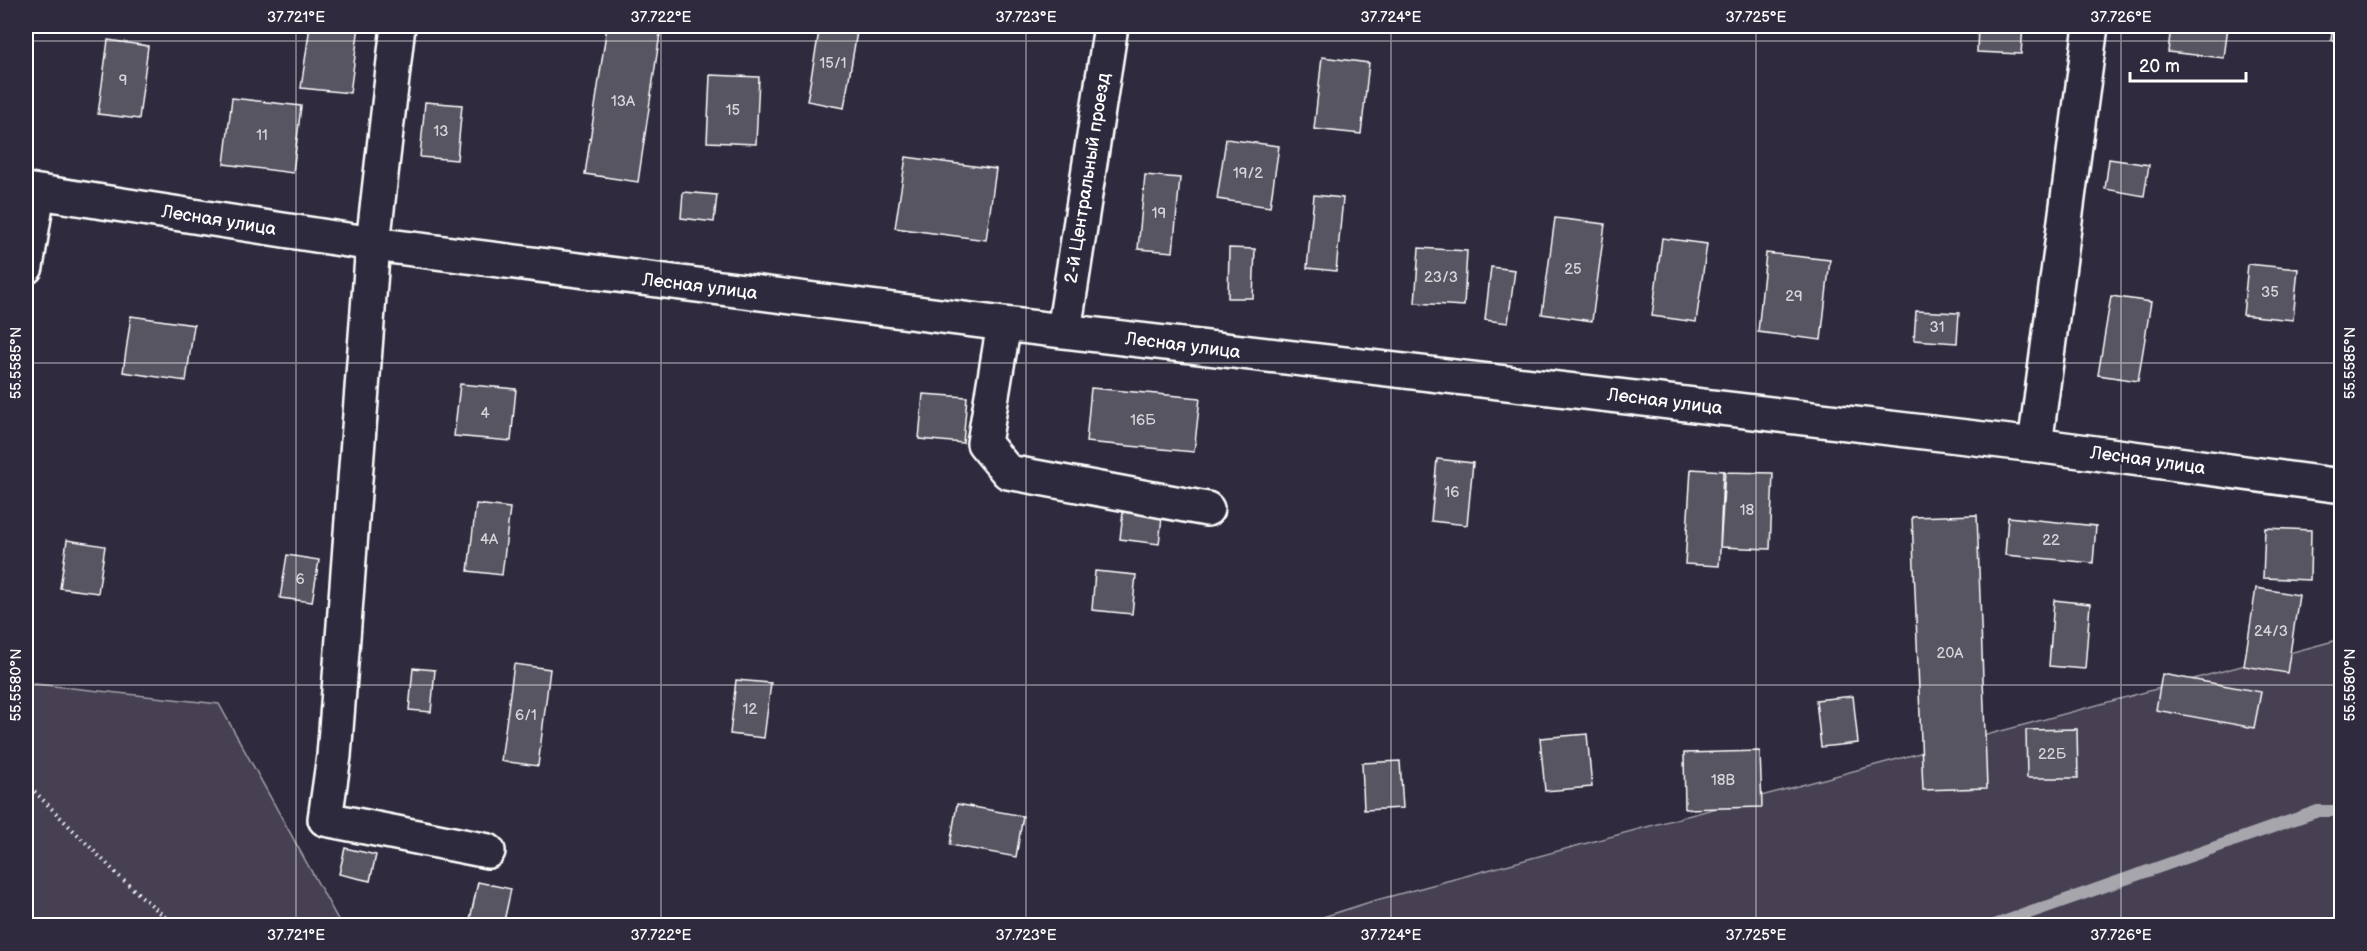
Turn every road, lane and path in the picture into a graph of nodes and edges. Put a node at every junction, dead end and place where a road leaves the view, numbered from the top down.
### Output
1 (398, 26) edge
2 (1111, 26) edge
3 (2091, 26) edge
4 (32, 191) edge
5 (373, 244) junction
6 (26, 267) edge
7 (1004, 324) junction
8 (1064, 331) junction
9 (2035, 444) junction
10 (2342, 486) edge
11 (1207, 509) dead end
12 (26, 783) edge
13 (488, 851) dead end
14 (175, 926) edge

1 - 5 street
2 - 8 street, 2-й Центральный проезд
3 - 9 street
4 - 5 street, Лесная улица
4 - 6 street
5 - 7 street, Лесная улица
5 - 13 street
7 - 8 street, Лесная улица
7 - 11 street
8 - 9 street, Лесная улица
9 - 10 street, Лесная улица
12 - 14 path

